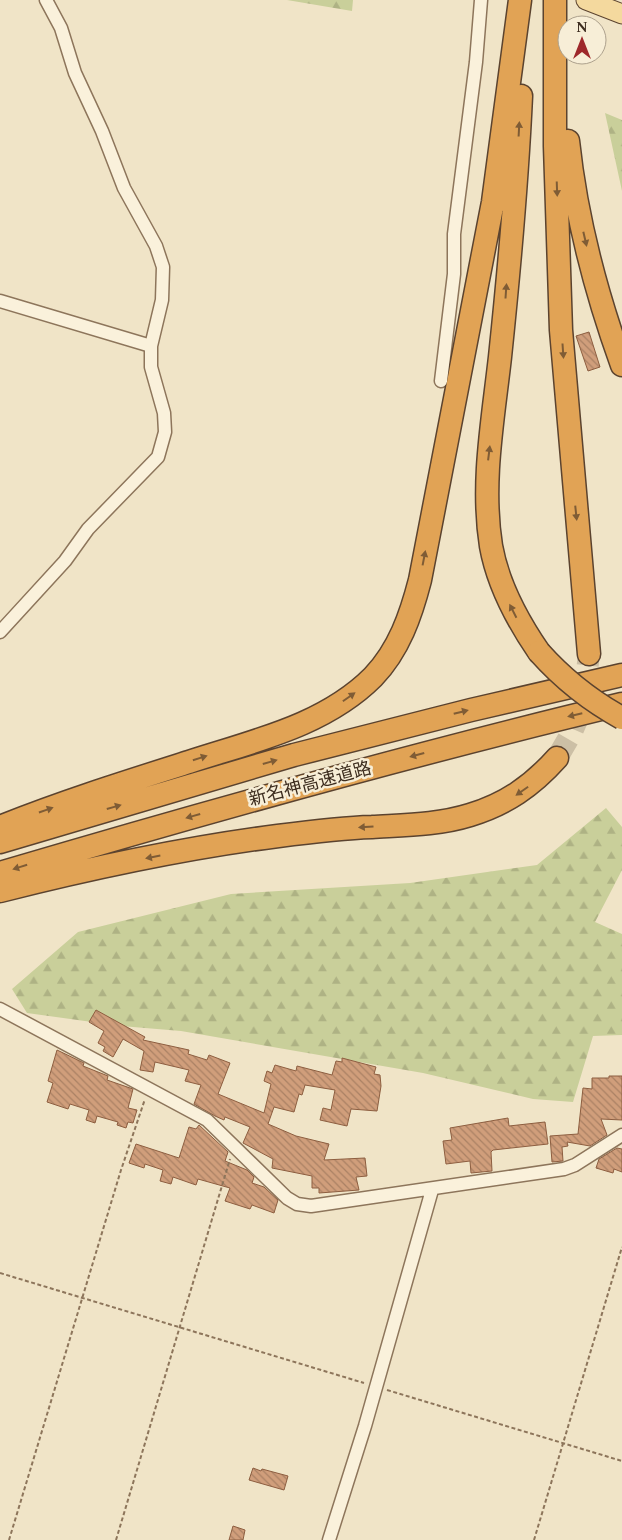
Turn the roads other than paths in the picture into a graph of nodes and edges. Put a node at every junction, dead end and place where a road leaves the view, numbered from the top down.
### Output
1 (46, 0) edge
2 (481, 0) edge
3 (520, 0) edge
4 (525, 0) edge
5 (556, 0) edge
6 (586, 0) edge
7 (622, 14) edge
8 (0, 300) edge
9 (151, 346) junction
10 (622, 365) edge
11 (441, 381) dead end
12 (0, 632) edge
13 (588, 654) tunnel mouth
14 (622, 675) edge
15 (622, 704) edge
16 (622, 718) edge
17 (557, 758) tunnel mouth
18 (0, 827) edge
19 (0, 842) edge
20 (0, 873) edge
21 (0, 891) edge
22 (0, 1009) edge
23 (622, 1134) edge
24 (432, 1190) junction
25 (329, 1540) edge

1 - 9 street
2 - 11 street
18 -> 3 highway
16 -> 4 highway, bridge
5 -> 10 highway
5 -> 13 highway
6 - 7 main road
8 - 9 street
9 - 12 street
19 -> 14 highway, 新名神高速道路
15 -> 20 highway, 新名神高速道路
17 -> 21 highway
22 - 24 street
23 - 24 street
24 - 25 street

